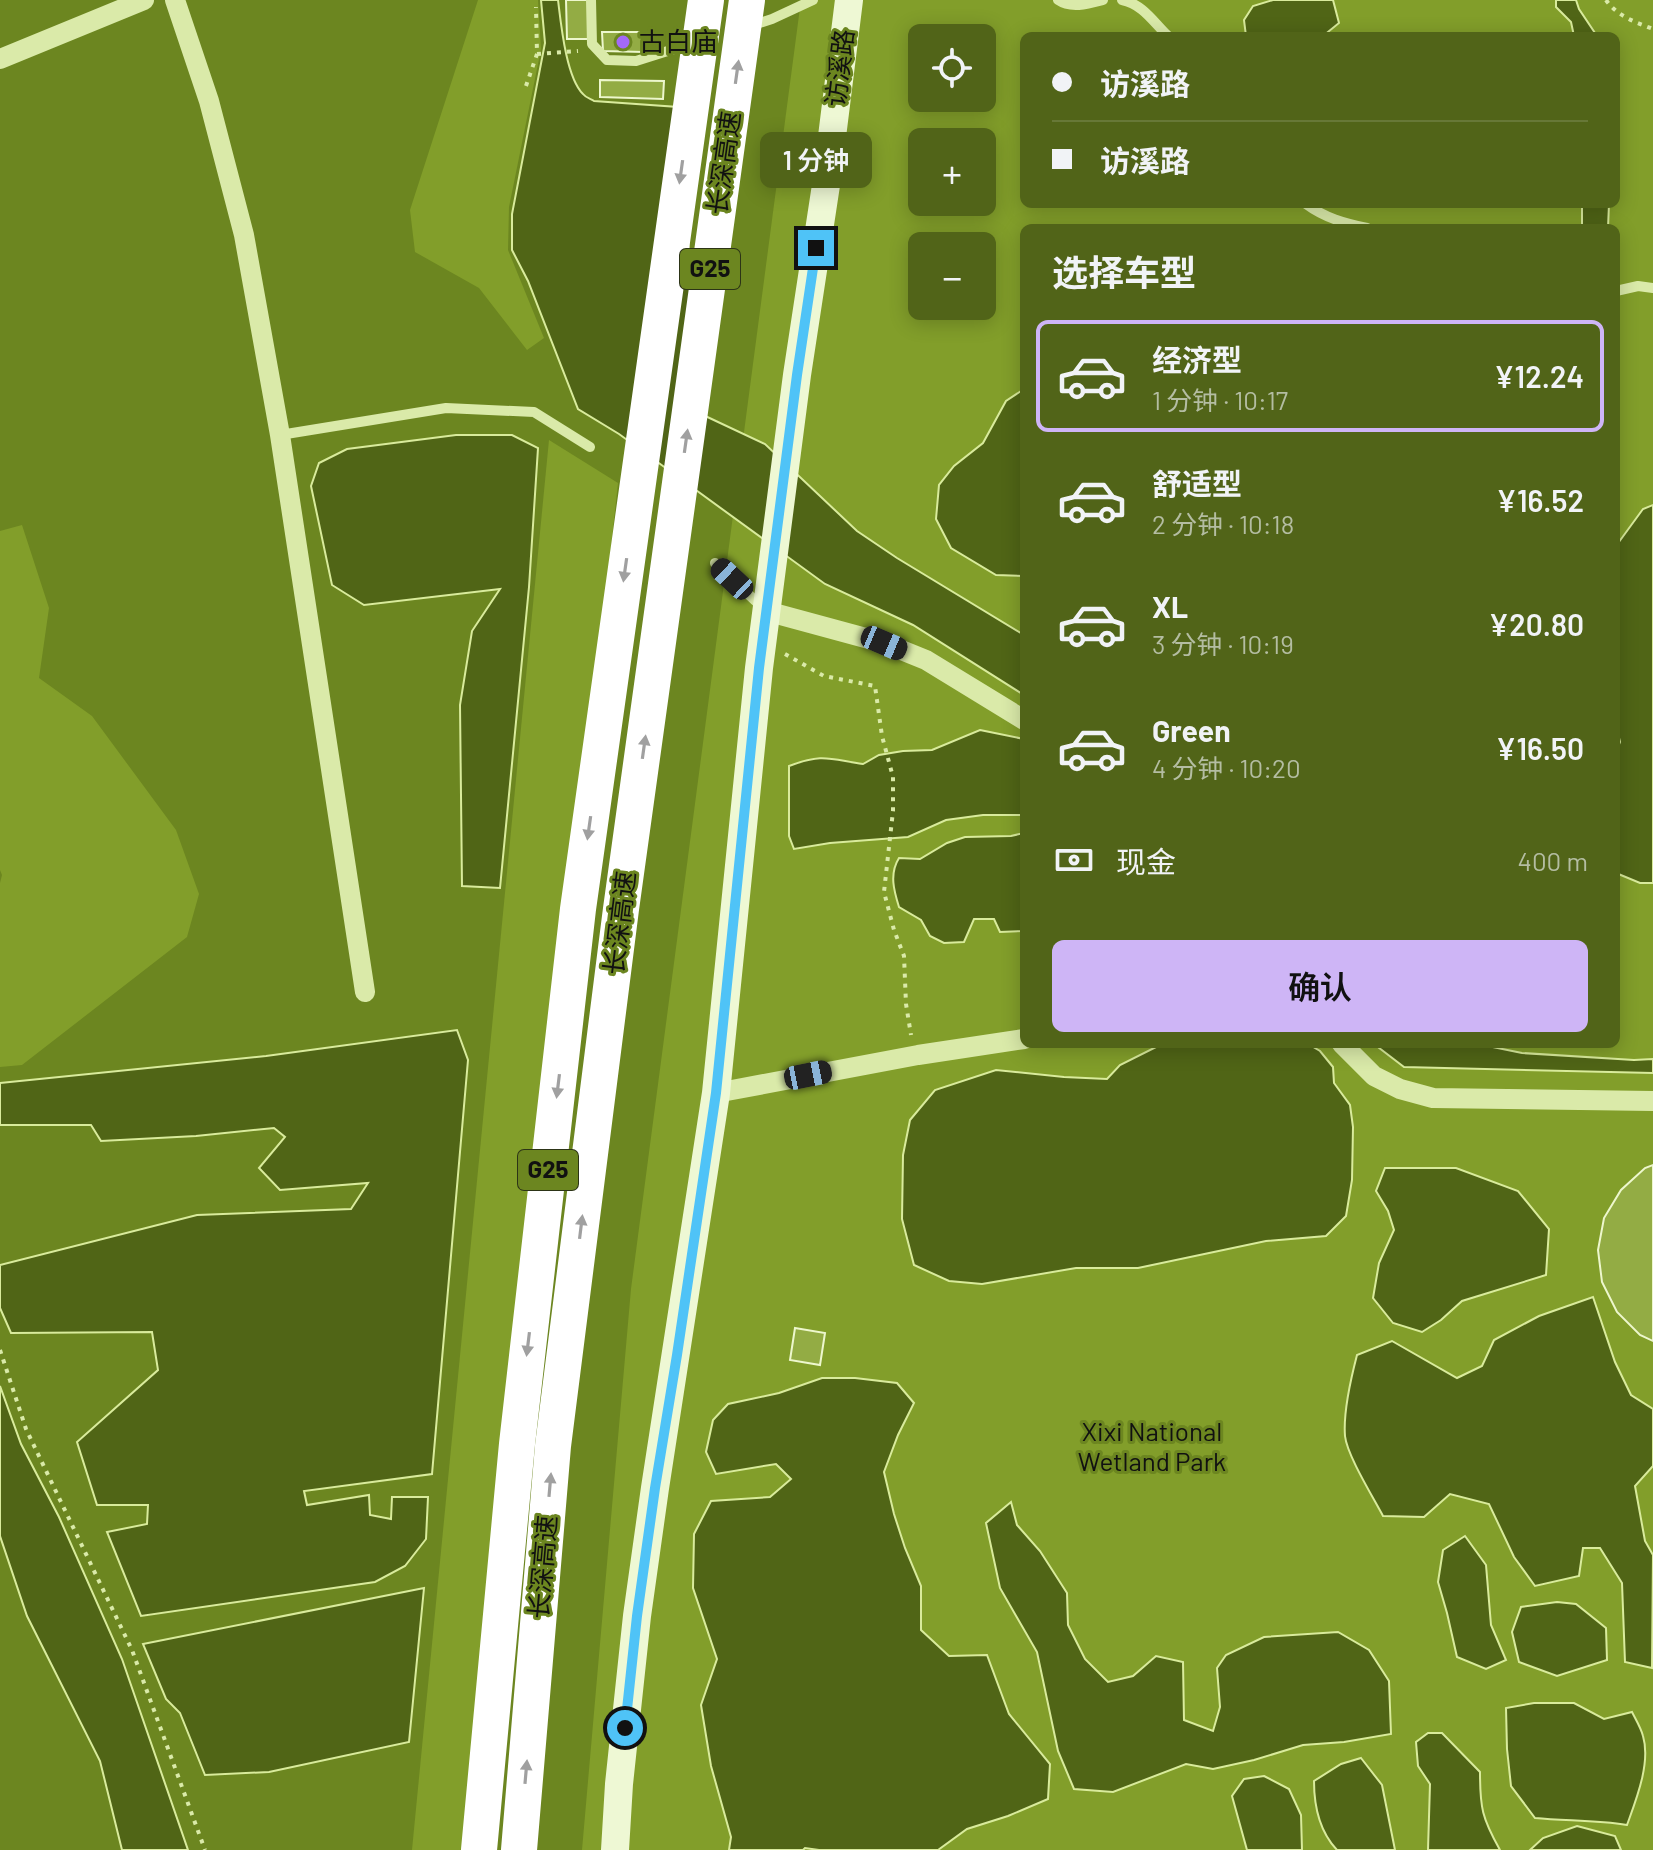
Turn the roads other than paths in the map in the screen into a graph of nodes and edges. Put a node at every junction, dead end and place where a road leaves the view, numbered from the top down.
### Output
1 (144, 0) edge
2 (175, 0) edge
3 (591, 0) edge
4 (706, 0) edge
5 (813, 0) edge
6 (849, 0) edge
7 (1058, 0) edge
8 (1103, 0) edge
9 (1122, 0) edge
10 (728, 26) edge
11 (1164, 32) edge
12 (0, 59) edge
13 (1311, 208) edge
14 (1352, 224) edge
15 (1653, 288) edge
16 (1620, 290) edge
17 (280, 435) junction
18 (590, 447) dead end
19 (715, 563) dead end
20 (766, 611) junction
21 (1020, 718) edge
22 (365, 992) dead end
23 (1020, 1040) edge
24 (1346, 1048) edge
25 (716, 1093) junction
26 (1653, 1101) edge
27 (479, 1850) edge
28 (519, 1850) edge
29 (615, 1850) edge

1 - 12 street
2 - 17 street
3 - 10 lane
4 - 10 highway, 长深高速 / G25
5 - 10 lane
6 - 20 street, 访溪路
7 - 8 lane
9 - 11 lane
10 -> 27 highway, 长深高速 / G25
28 -> 10 highway, 长深高速 / G25
13 - 14 lane
15 - 16 lane
17 - 18 lane
17 - 22 street
19 - 20 lane
20 - 21 street
20 - 25 street, 访溪路
23 - 25 street
24 - 26 street
25 - 29 street, 访溪路

